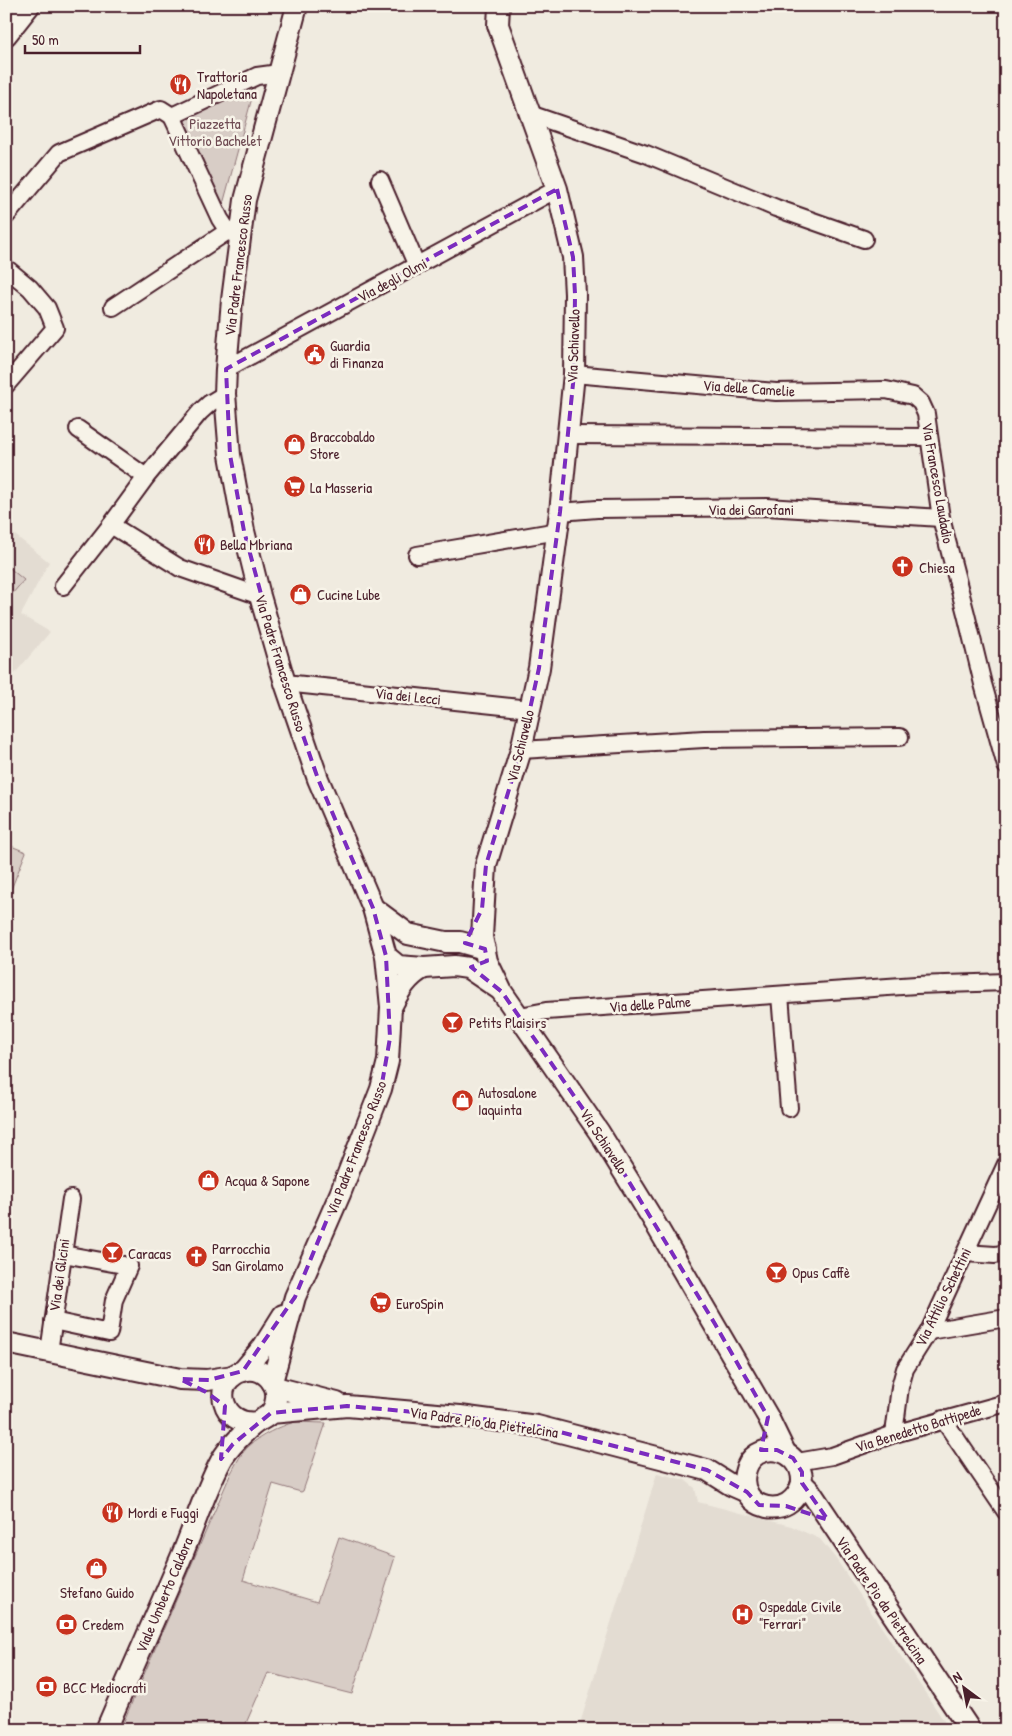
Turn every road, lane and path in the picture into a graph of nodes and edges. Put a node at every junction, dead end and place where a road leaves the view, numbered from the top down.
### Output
1 (29, 6) edge
2 (296, 6) edge
3 (499, 6) edge
4 (6, 34) edge
5 (279, 73) junction
6 (530, 114) junction
7 (172, 116) junction
8 (380, 180) dead end
9 (557, 189) junction
10 (6, 216) edge
11 (234, 234) junction
12 (864, 240) dead end
13 (417, 266) junction
14 (6, 268) edge
15 (113, 307) dead end
16 (226, 369) junction
17 (574, 374) junction
18 (6, 385) edge
19 (225, 394) junction
20 (921, 403) joint
21 (78, 429) dead end
22 (567, 435) junction
23 (929, 437) junction
24 (146, 477) junction
25 (941, 518) junction
26 (559, 521) junction
27 (111, 525) junction
28 (418, 555) dead end
29 (63, 586) dead end
30 (260, 596) junction
31 (286, 683) junction
32 (530, 710) junction
33 (1000, 721) edge
34 (900, 737) dead end
35 (521, 750) junction
36 (1006, 766) edge
37 (373, 908) junction
38 (482, 909) junction
39 (408, 934) junction
40 (460, 942) junction
41 (385, 952) junction
42 (486, 955) junction
43 (424, 968) junction
44 (468, 968) junction
45 (1006, 982) edge
46 (502, 992) junction
47 (780, 995) junction
48 (391, 1007) junction
49 (520, 1016) junction
50 (789, 1108) dead end
51 (1006, 1164) edge
52 (71, 1199) dead end
53 (966, 1253) junction
54 (1006, 1253) edge
55 (63, 1254) junction
56 (295, 1297) junction
57 (1006, 1318) edge
58 (53, 1321) junction
59 (929, 1331) junction
60 (6, 1343) edge
61 (49, 1352) junction
62 (238, 1373) junction
63 (180, 1380) junction
64 (273, 1384) junction
65 (1006, 1403) edge
66 (346, 1406) junction
67 (226, 1409) junction
68 (768, 1417) junction
69 (264, 1418) junction
70 (943, 1419) junction
71 (894, 1434) junction
72 (221, 1459) junction
73 (754, 1459) junction
74 (797, 1469) junction
75 (707, 1470) junction
76 (747, 1492) junction
77 (786, 1506) junction
78 (1006, 1512) edge
79 (828, 1520) junction
80 (106, 1730) edge
81 (970, 1730) edge

1 - 4 street
2 - 5 street, Via Padre Francesco Russo
3 - 6 street, Via Schiavello
5 - 7 street
5 - 11 street, Via Padre Francesco Russo
6 - 9 street, Via Schiavello
6 - 12 street
7 - 10 street
7 - 11 street
8 - 13 street
9 - 13 street, Via degli Olmi
9 - 17 street, Via Schiavello
11 - 15 street
11 - 16 street, Via Padre Francesco Russo
13 - 16 street, Via degli Olmi
14 - 18 street
16 - 19 street, Via Padre Francesco Russo
17 - 20 street, Via delle Camelie
17 - 22 street, Via Schiavello
19 - 24 street
19 - 30 street, Via Padre Francesco Russo
20 - 23 street, Via Francesco Laudadio
21 - 24 street
22 - 23 street
22 - 26 street, Via Schiavello
23 - 25 street, Via Francesco Laudadio
24 - 27 street
25 - 26 street, Via dei Garofani
25 - 33 street, Via Francesco Laudadio
26 - 28 street, Via dei Garofani
26 - 32 street, Via Schiavello
27 - 29 street
27 - 30 street
30 - 31 street, Via Padre Francesco Russo
31 - 32 street, Via dei Lecci
31 - 37 street, Via Padre Francesco Russo
32 - 35 street, Via Schiavello
33 - 36 street, Via Francesco Laudadio
34 - 35 street
35 - 38 street, Via Schiavello
37 - 39 street
37 - 41 street, Via Padre Francesco Russo
38 - 40 street
38 - 42 street, Via Schiavello
39 - 40 street
39 - 41 street
40 - 42 street
41 - 43 street
41 - 48 street, Via Padre Francesco Russo
42 - 44 street
42 - 46 street, Via Schiavello
43 - 44 street
43 - 48 street
44 - 46 street
45 - 47 street, Via delle Palme
46 - 49 street, Via Schiavello
47 - 49 street, Via delle Palme
47 - 50 street
48 - 56 street, Via Padre Francesco Russo
49 - 68 street, Via Schiavello
51 - 53 street, Via Attilio Schettini
52 - 55 street, Via dei Glicini
53 - 54 street
53 - 59 street, Via Attilio Schettini
55 - 58 street, Via dei Glicini
55 - 58 street
56 - 62 street, Via Padre Francesco Russo
56 - 64 street, Via Padre Francesco Russo
57 - 59 street
58 - 61 street, Via dei Glicini
59 - 71 street, Via Attilio Schettini
60 - 61 street
61 - 63 street
62 - 63 street
62 - 64 street
62 - 67 street
63 - 67 street
64 - 66 street, Via Padre Pio da Pietrelcina
64 - 69 street
65 - 70 street, Via Benedetto Battipede
66 - 69 street, Via Padre Pio da Pietrelcina
66 - 75 street, Via Padre Pio da Pietrelcina
67 - 69 street
67 - 72 street, Viale Umberto Caldora
68 - 73 street
68 - 74 street, Via Schiavello
69 - 72 street, Viale Umberto Caldora
70 - 71 street, Via Benedetto Battipede
70 - 78 street
71 - 74 street, Via Benedetto Battipede
72 - 80 street, Viale Umberto Caldora
73 - 74 street
73 - 75 street
73 - 76 street
74 - 77 street
74 - 79 street, Via Padre Pio da Pietrelcina
75 - 76 street
76 - 77 street
77 - 79 street
79 - 81 street, Via Padre Pio da Pietrelcina

